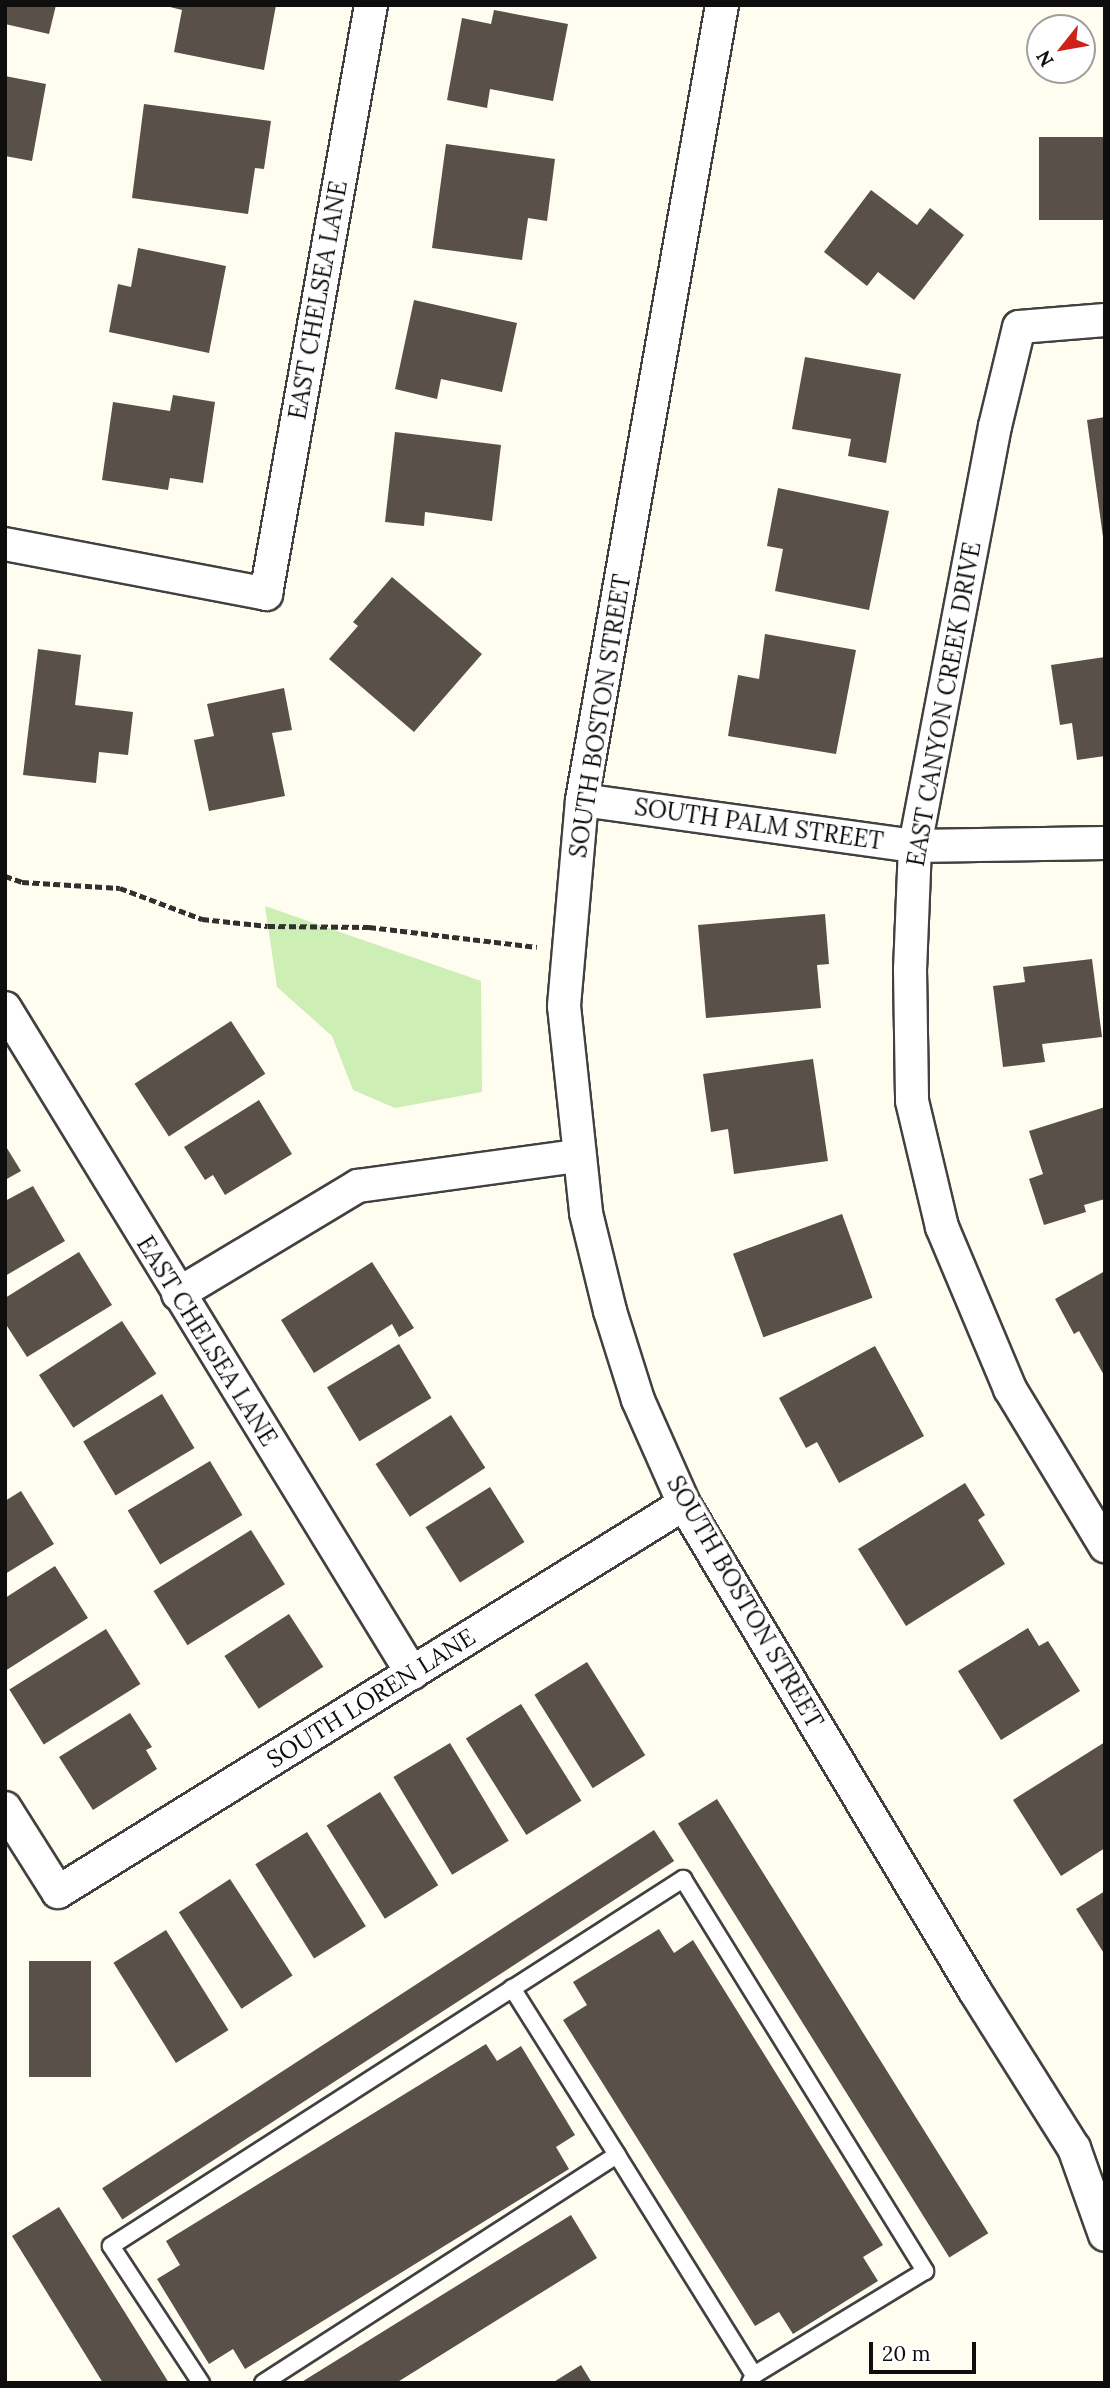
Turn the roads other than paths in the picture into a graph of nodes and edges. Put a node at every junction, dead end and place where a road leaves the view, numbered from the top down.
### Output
1 (371, 5) edge
2 (722, 5) edge
3 (1105, 320) edge
4 (5, 544) edge
5 (582, 800) junction
6 (1105, 843) edge
7 (915, 846) junction
8 (5, 1008) edge
9 (578, 1156) junction
10 (178, 1294) junction
11 (684, 1504) junction
12 (1105, 1546) edge
13 (412, 1673) junction
14 (5, 1808) edge
15 (512, 1988) junction
16 (1074, 2148) junction
17 (617, 2155) junction
18 (1105, 2176) edge
19 (1105, 2235) edge
20 (752, 2379) edge
21 (201, 2383) edge
22 (263, 2383) edge

1 - 4 street, EAST CHELSEA LANE
2 - 5 street, SOUTH BOSTON STREET
3 - 7 street, EAST CANYON CREEK DRIVE
5 - 7 street, SOUTH PALM STREET
5 - 9 street, SOUTH BOSTON STREET
6 - 7 street, SOUTH PALM STREET
7 - 12 street, EAST CANYON CREEK DRIVE
8 - 10 street, EAST CHELSEA LANE
9 - 10 street
9 - 11 street, SOUTH BOSTON STREET
10 - 13 street, EAST CHELSEA LANE
11 - 13 street, SOUTH LOREN LANE
11 - 16 street, SOUTH BOSTON STREET
13 - 14 street, SOUTH LOREN LANE
15 - 17 lane
15 - 20 lane
15 - 21 lane
16 - 18 street, SOUTH BOSTON STREET
16 - 19 street, SOUTH BOSTON STREET
17 - 20 lane
17 - 22 lane

